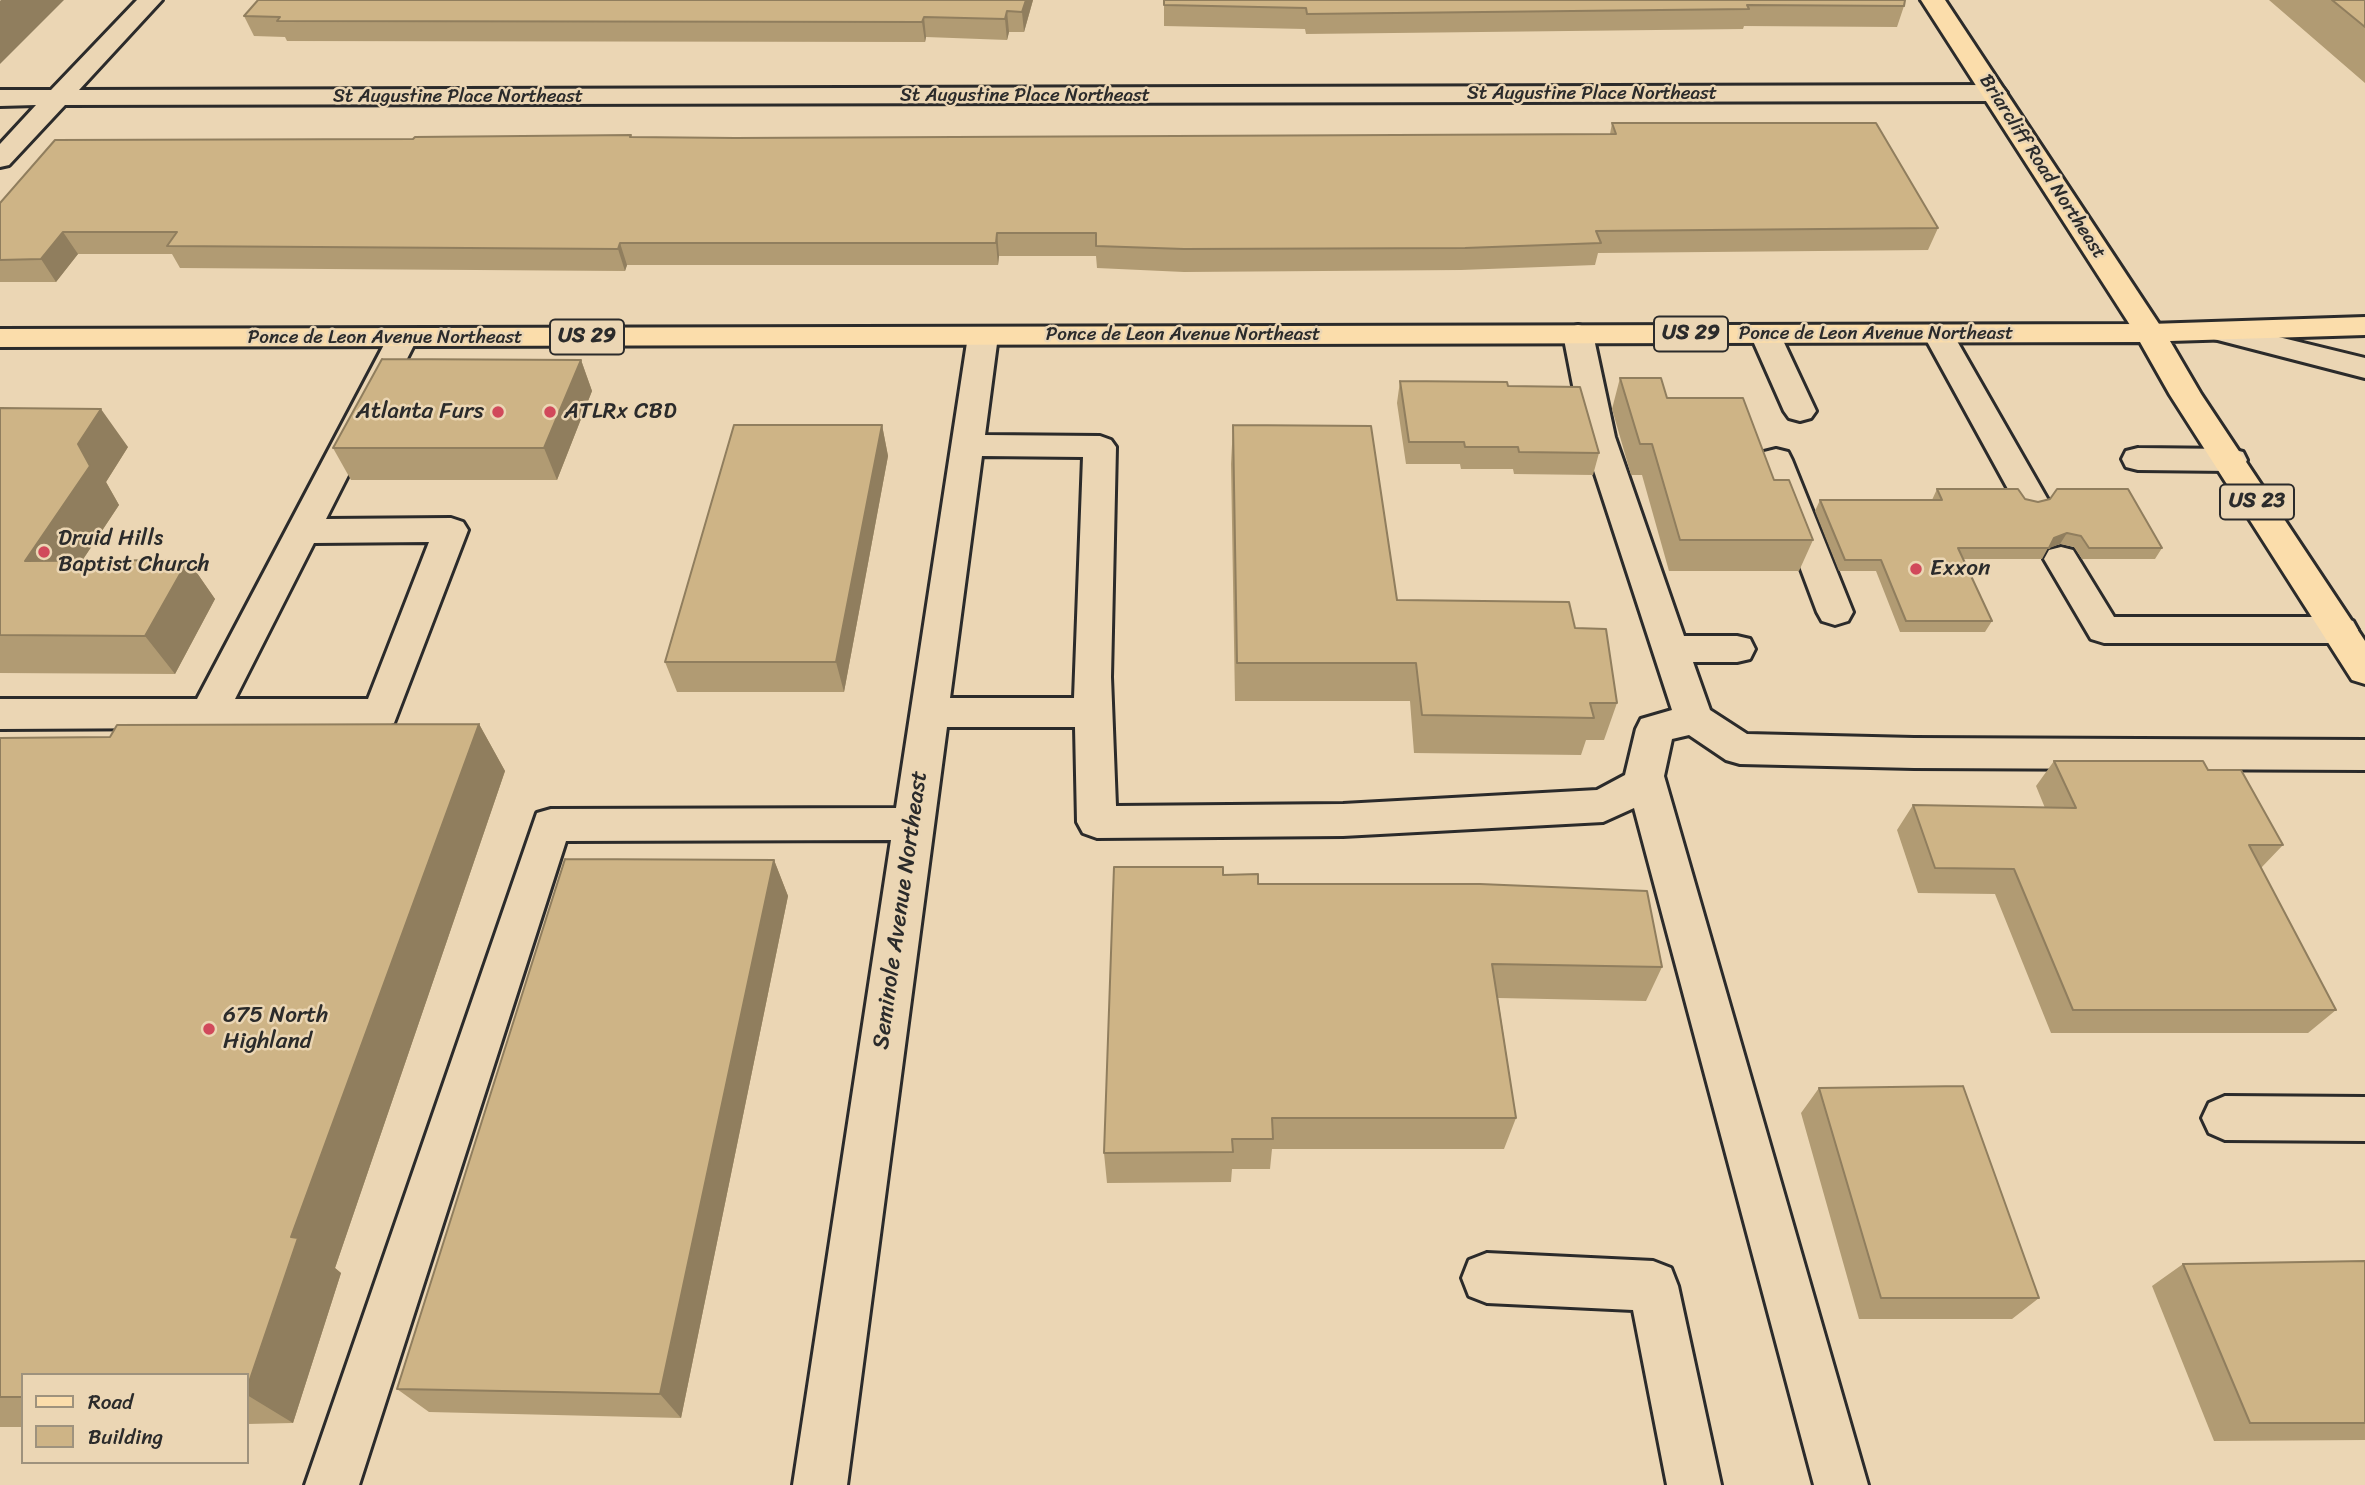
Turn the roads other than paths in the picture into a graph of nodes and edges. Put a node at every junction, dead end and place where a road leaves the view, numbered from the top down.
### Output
1 (150, 0) edge
2 (1933, 0) edge
3 (1994, 93) junction
4 (0, 98) edge
5 (57, 98) junction
6 (0, 159) edge
7 (2365, 326) edge
8 (2221, 332) junction
9 (2150, 333) junction
10 (1578, 334) junction
11 (1765, 334) junction
12 (1938, 334) junction
13 (983, 336) junction
14 (0, 338) edge
15 (402, 339) junction
16 (2363, 370) edge
17 (1800, 411) dead end
18 (967, 445) junction
19 (2006, 456) junction
20 (2043, 457) dead end
21 (2138, 458) dead end
22 (1776, 460) dead end
23 (2231, 460) junction
24 (2031, 500) edge
25 (302, 531) junction
26 (2061, 559) dead end
27 (1835, 612) dead end
28 (2340, 630) junction
29 (1670, 649) junction
30 (1737, 649) dead end
31 (2365, 670) edge
32 (209, 712) junction
33 (930, 712) junction
34 (1093, 712) junction
35 (0, 714) edge
36 (1694, 719) junction
37 (2365, 755) edge
38 (1645, 776) junction
39 (913, 824) junction
40 (2225, 1118) dead end
41 (2365, 1119) edge
42 (1487, 1278) dead end
43 (332, 1485) edge
44 (820, 1485) edge
45 (1694, 1485) edge
46 (1841, 1485) edge

1 - 5 street
2 - 3 main road, Briarcliff Road Northeast
3 - 5 street, St Augustine Place Northeast
3 - 9 main road, Briarcliff Road Northeast
4 - 5 street, St Augustine Place Northeast
5 - 6 street
7 - 8 main road, Ponce de Leon Avenue Northeast
8 - 9 main road, Ponce de Leon Avenue Northeast
8 - 16 street
9 - 12 main road, Ponce de Leon Avenue Northeast / US 29
9 - 23 main road, US 23
10 - 11 main road, Ponce de Leon Avenue Northeast / US 29
10 - 13 main road, Ponce de Leon Avenue Northeast / US 29
10 - 29 street
11 - 12 main road, Ponce de Leon Avenue Northeast / US 29
11 - 17 street
12 - 19 street
13 - 15 main road, Ponce de Leon Avenue Northeast / US 29
13 - 18 street, Seminole Avenue Northeast
14 - 15 main road, Ponce de Leon Avenue Northeast / US 29
15 - 25 street
18 - 33 street, Seminole Avenue Northeast
18 - 34 street
19 - 20 street
19 - 24 street
21 - 23 street
22 - 27 street
23 - 28 main road, US 23
25 - 32 street
25 - 32 street
26 - 28 street
28 - 31 main road, US 23
29 - 30 street
29 - 36 street
32 - 35 street
33 - 34 street
33 - 39 street, Seminole Avenue Northeast
34 - 38 street
36 - 37 street
36 - 38 street
38 - 46 street
39 - 43 street
39 - 44 street, Seminole Avenue Northeast
40 - 41 street
42 - 45 street

